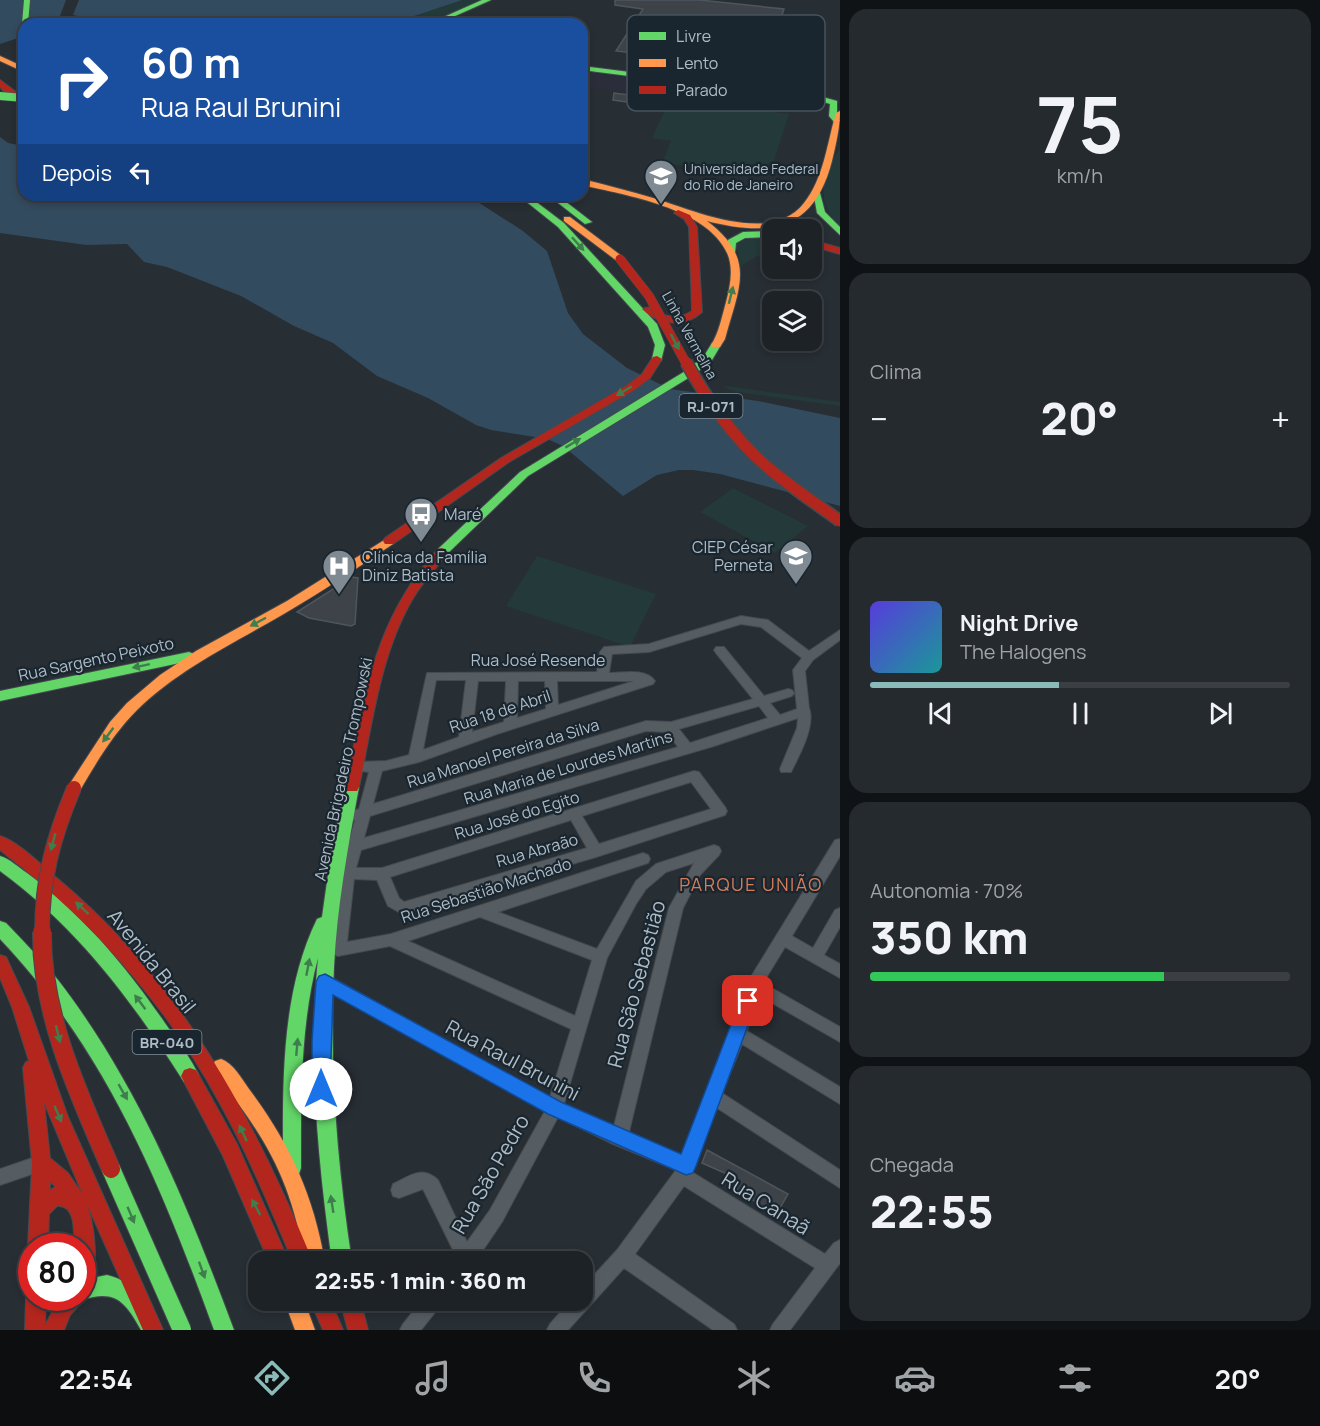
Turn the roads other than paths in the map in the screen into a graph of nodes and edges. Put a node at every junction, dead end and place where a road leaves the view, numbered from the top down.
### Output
1 (27, 0) edge
2 (36, 0) edge
3 (488, 0) edge
4 (26, 18) edge
5 (36, 18) edge
6 (446, 18) edge
7 (0, 58) edge
8 (0, 67) edge
9 (18, 67) edge
10 (588, 67) edge
11 (588, 67) edge
12 (627, 72) edge
13 (627, 72) edge
14 (18, 74) edge
15 (0, 82) edge
16 (0, 88) edge
17 (840, 91) edge
18 (18, 95) edge
19 (18, 95) edge
20 (825, 95) edge
21 (0, 96) edge
22 (18, 97) edge
23 (825, 100) edge
24 (839, 118) edge
25 (835, 148) edge
26 (588, 184) edge
27 (816, 194) junction
28 (652, 200) junction
29 (530, 201) edge
30 (541, 201) edge
31 (556, 201) edge
32 (560, 201) edge
33 (587, 201) edge
34 (680, 209) junction
35 (578, 215) junction
36 (762, 232) edge
37 (840, 232) edge
38 (717, 233) junction
39 (762, 235) edge
40 (619, 244) junction
41 (822, 246) edge
42 (732, 251) junction
43 (840, 251) edge
44 (626, 258) junction
45 (696, 268) junction
46 (608, 276) junction
47 (653, 278) dead end
48 (671, 305) dead end
49 (840, 508) edge
50 (840, 521) edge
51 (466, 529) junction
52 (362, 559) junction
53 (840, 634) edge
54 (720, 650) dead end
55 (198, 655) junction
56 (809, 657) junction
57 (474, 676) junction
58 (512, 676) junction
59 (551, 676) junction
60 (603, 676) junction
61 (645, 676) joint
62 (788, 693) dead end
63 (0, 696) edge
64 (762, 700) junction
65 (552, 711) junction
66 (805, 711) junction
67 (776, 719) junction
68 (510, 725) junction
69 (671, 727) junction
70 (465, 739) junction
71 (687, 749) junction
72 (416, 758) junction
73 (357, 767) junction
74 (376, 769) junction
75 (786, 769) dead end
76 (694, 776) joint
77 (364, 814) junction
78 (574, 814) junction
79 (346, 818) junction
80 (0, 842) edge
81 (840, 844) edge
82 (355, 845) junction
83 (339, 851) junction
84 (596, 851) junction
85 (714, 851) joint
86 (643, 859) dead end
87 (0, 862) edge
88 (348, 873) junction
89 (382, 874) junction
90 (480, 911) junction
91 (329, 913) junction
92 (840, 914) edge
93 (0, 928) edge
94 (782, 937) junction
95 (391, 940) junction
96 (332, 953) junction
97 (600, 957) junction
98 (815, 957) junction
99 (0, 962) edge
100 (840, 972) edge
101 (325, 982) junction
102 (7, 985) edge
103 (754, 985) junction
104 (579, 1025) junction
105 (29, 1030) junction
106 (186, 1033) junction
107 (738, 1034) junction
108 (840, 1035) edge
109 (713, 1096) junction
110 (840, 1096) edge
111 (555, 1108) junction
112 (619, 1138) junction
113 (41, 1163) junction
114 (292, 1168) junction
115 (684, 1170) junction
116 (0, 1178) edge
117 (840, 1180) edge
118 (399, 1190) dead end
119 (79, 1204) junction
120 (39, 1212) junction
121 (38, 1233) edge
122 (83, 1233) edge
123 (840, 1249) edge
124 (275, 1251) edge
125 (298, 1251) edge
126 (313, 1251) edge
127 (340, 1251) edge
128 (461, 1251) edge
129 (471, 1251) edge
130 (623, 1256) junction
131 (828, 1266) junction
132 (96, 1284) edge
133 (36, 1311) edge
134 (63, 1311) edge
135 (298, 1311) edge
136 (319, 1311) edge
137 (324, 1311) edge
138 (353, 1311) edge
139 (425, 1311) edge
140 (564, 1327) edge
141 (35, 1330) edge
142 (54, 1330) edge
143 (153, 1330) edge
144 (182, 1330) edge
145 (224, 1330) edge
146 (305, 1330) edge
147 (320, 1330) edge
148 (333, 1330) edge
149 (358, 1330) edge
150 (409, 1330) edge
151 (729, 1330) edge
152 (779, 1330) edge

1 - 4 main road
2 - 5 main road
3 - 6 main road
7 - 9 main road
8 - 14 main road
10 - 12 main road
11 - 13 main road
15 - 18 main road
16 - 19 main road
17 - 20 main road
21 - 22 main road, bridge
23 - 24 main road
24 - 25 main road
25 - 27 main road
26 - 28 main road
27 - 34 main road
27 - 37 main road
28 - 34 main road
28 - 45 main road
29 -> 46 main road
30 - 44 main road, Linha Vermelha / RJ-071
31 - 35 main road, Linha Vermelha
32 - 35 main road, Linha Vermelha / RJ-071
33 - 40 main road
34 - 38 main road
35 - 40 main road, Linha Vermelha / RJ-071
36 - 38 main road
38 - 42 main road
38 - 45 main road
39 - 42 main road
40 - 44 main road, Linha Vermelha / RJ-071
41 - 43 main road
51 -> 42 main road, Avenida Brigadeiro Trompowski
44 - 47 main road, Linha Vermelha / RJ-071
44 -> 50 main road, Linha Vermelha / RJ-071, bridge
45 - 46 main road
46 -> 52 main road
48 - 49 main road, Linha Vermelha / RJ-071
51 - 52 main road
51 - 73 main road, Avenida Brigadeiro Trompowski
52 -> 55 main road
53 - 56 street
54 - 64 street
55 -> 63 main road, Rua Sargento Peixoto
55 -> 144 main road, bridge
56 - 60 street
56 - 66 street
57 - 58 street, Rua José Resende
57 - 70 street
57 - 72 street, Rua José Resende
58 - 59 street, Rua José Resende
58 - 68 street
59 - 60 street, Rua José Resende
59 - 65 street
60 - 61 street, Rua José Resende
61 - 65 street, Rua 18 de Abril
62 - 64 street, Rua Manoel Pereira da Silva
64 - 67 street
64 - 69 street, Rua Manoel Pereira da Silva
65 - 68 street, Rua 18 de Abril
66 - 67 street, Rua Maria de Lourdes Martins
66 - 75 street
67 - 71 street, Rua Maria de Lourdes Martins
68 - 70 street, Rua 18 de Abril
69 - 71 street
69 - 77 street, Rua Manoel Pereira da Silva
70 - 72 street, Rua 18 de Abril
71 - 82 street, Rua Maria de Lourdes Martins
72 - 74 street, Rua 18 de Abril
73 - 74 street, Rua 18 de Abril
73 - 79 main road, Avenida Brigadeiro Trompowski
74 - 77 street
76 - 78 street, Rua José do Egito
76 - 84 street, Rua Abraão
77 - 79 street, Rua Manoel Pereira da Silva
77 - 82 street
78 - 84 street
78 - 89 street, Rua José do Egito
79 - 83 main road, Avenida Brigadeiro Trompowski
106 -> 80 main road, Avenida Brasil
81 - 94 street
82 - 83 street, Rua Maria de Lourdes Martins
82 - 88 street
83 - 91 main road, Avenida Brigadeiro Trompowski
84 - 89 street, Rua Abraão
85 - 97 street, Rua São Pedro
85 - 112 street, Rua São Sebastião
86 - 90 street, Rua Sebastião Machado
124 -> 87 main road, Avenida Brasil / BR-040
88 - 89 street, Rua José do Egito
88 - 96 street
90 - 95 street, Rua Sebastião Machado
90 - 97 street
91 - 96 main road, Avenida Brigadeiro Trompowski
114 -> 91 main road
92 - 98 street
93 -> 145 main road
94 - 98 street
94 - 103 street
95 - 96 street, Rua Sebastião Machado
95 - 104 street
96 - 101 main road, Avenida Brigadeiro Trompowski
97 - 104 street, Rua São Pedro
98 - 100 street
99 - 102 main road
101 - 111 street, Rua Raul Brunini
127 -> 101 main road, Avenida Brigadeiro Trompowski
102 - 105 main road
103 - 107 street
103 - 108 street
104 - 111 street, Rua São Pedro
105 - 113 main road
105 -> 143 main road
106 - 114 main road
125 -> 106 main road, Avenida Brasil
107 - 109 street
107 - 110 street
109 - 115 street
109 - 117 street
111 - 112 street, Rua Raul Brunini
111 - 129 street, Rua São Pedro
112 - 115 street, Rua Raul Brunini
113 - 116 street
113 - 119 main road
113 - 120 main road
114 - 126 main road
115 - 130 street
115 - 131 street, Rua Canaã
118 - 128 street
119 - 120 main road
119 - 122 main road
120 - 121 main road
123 - 131 street
130 - 140 street
130 - 151 street
131 - 152 street
132 - 143 main road
133 - 141 main road
134 - 142 main road
135 - 146 main road
136 - 147 main road
137 - 148 main road
138 - 149 main road
139 - 150 street

